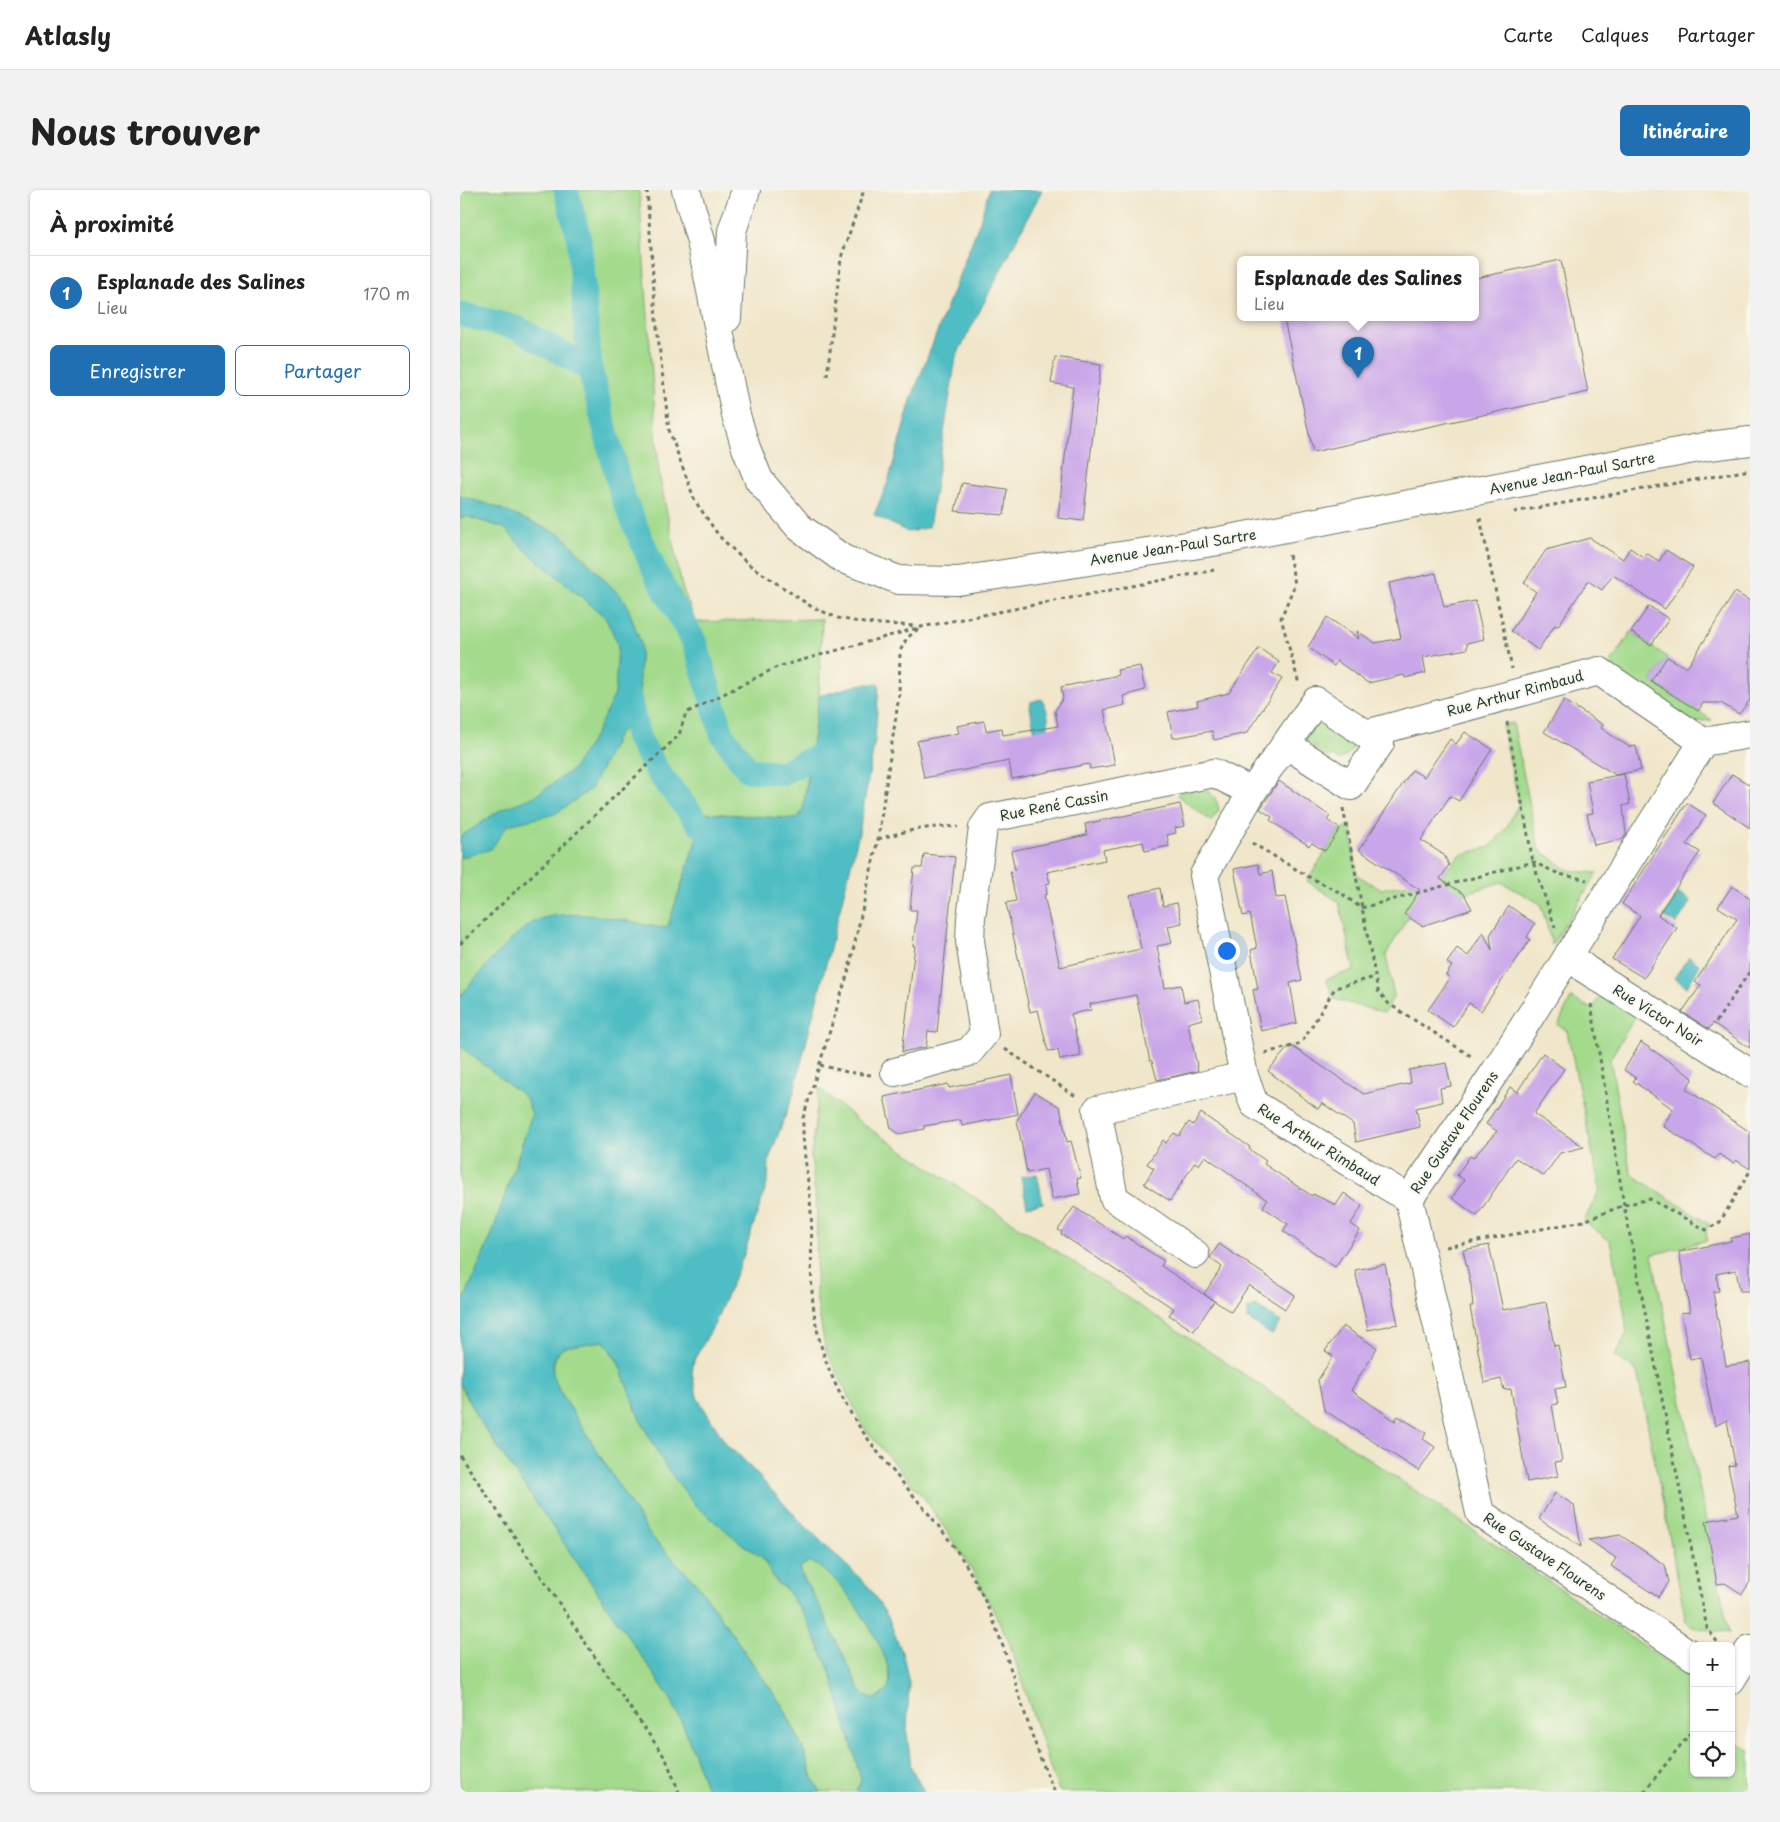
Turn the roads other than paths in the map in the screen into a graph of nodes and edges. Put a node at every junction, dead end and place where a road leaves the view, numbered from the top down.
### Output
1 (686, 190) edge
2 (746, 190) edge
3 (725, 352) junction
4 (1750, 441) edge
5 (1366, 734) junction
6 (1750, 734) edge
7 (1703, 742) junction
8 (1287, 744) junction
9 (1252, 792) junction
10 (1577, 961) junction
11 (1242, 1068) junction
12 (895, 1072) road end
13 (1750, 1073) edge
14 (1409, 1200) junction
15 (1195, 1254) dead end
16 (1750, 1649) edge
17 (1690, 1654) edge
18 (1735, 1674) edge
19 (1735, 1684) edge
20 (1750, 1694) edge

1 - 3 street, Avenue Jean-Paul Sartre
2 - 3 street, Avenue Jean-Paul Sartre
3 - 4 street, Avenue Jean-Paul Sartre
5 - 7 street, Rue Arthur Rimbaud
5 - 8 street, Rue Arthur Rimbaud
5 - 8 street
6 - 7 street
7 - 10 street, Rue Gustave Flourens
8 - 9 street, Rue Arthur Rimbaud
9 - 11 street, Rue Arthur Rimbaud
9 - 12 street, Rue René Cassin
10 - 13 street, Rue Victor Noir
10 - 14 street, Rue Gustave Flourens
11 - 14 street, Rue Arthur Rimbaud
11 - 15 street
14 - 17 street, Rue Gustave Flourens
16 - 18 street
19 - 20 street

